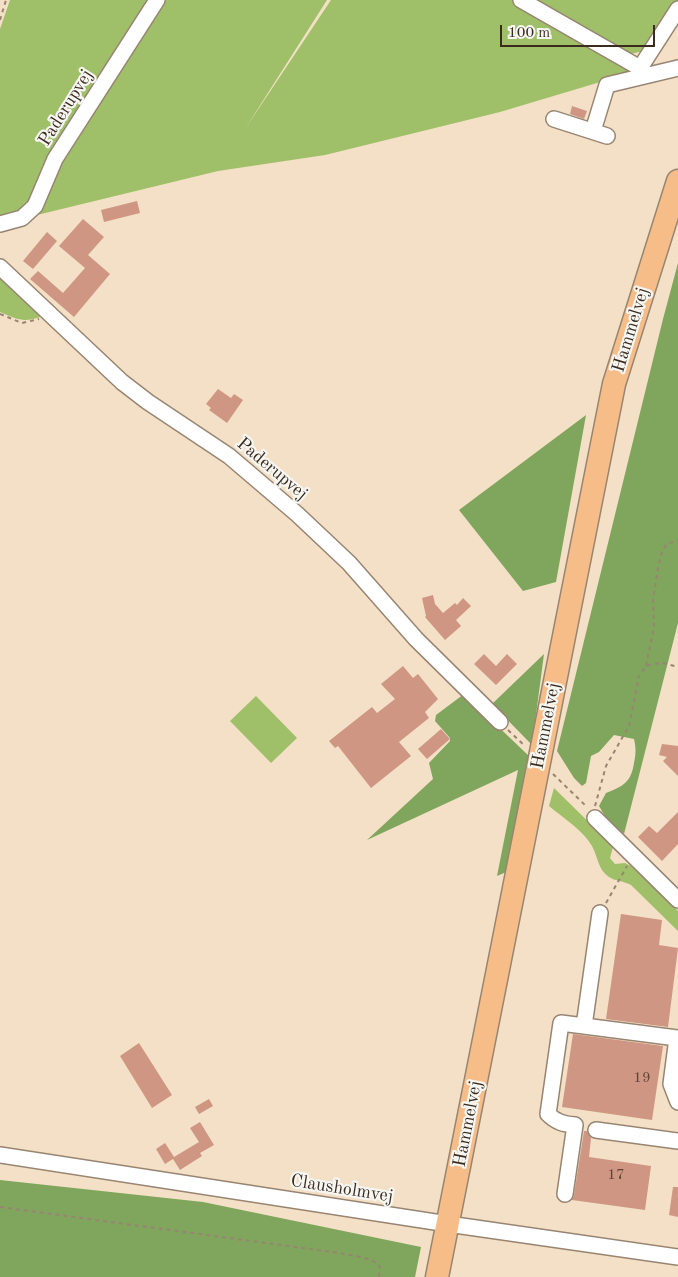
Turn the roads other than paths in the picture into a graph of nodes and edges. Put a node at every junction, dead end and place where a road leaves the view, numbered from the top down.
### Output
1 (157, 0) edge
2 (521, 0) edge
3 (678, 9) edge
4 (678, 68) edge
5 (641, 72) junction
6 (554, 119) dead end
7 (678, 182) edge
8 (0, 224) edge
9 (0, 267) edge
10 (500, 722) road end
11 (594, 816) road end
12 (678, 900) edge
13 (600, 913) road end
14 (584, 1026) junction
15 (678, 1102) edge
16 (596, 1130) dead end
17 (672, 1140) edge
18 (0, 1155) edge
19 (565, 1194) dead end
20 (448, 1224) junction
21 (678, 1257) edge
22 (437, 1277) edge

1 - 8 street, Paderupvej
2 - 5 street
3 - 5 street
4 - 5 street
5 - 6 street
7 - 20 highway, Hammelvej
9 - 10 street, Paderupvej
11 - 12 street
13 - 14 street
14 - 15 street
14 - 19 street
16 - 17 street
18 - 20 street, Clausholmvej
20 - 21 street, Clausholmvej
20 - 22 highway, Hammelvej

